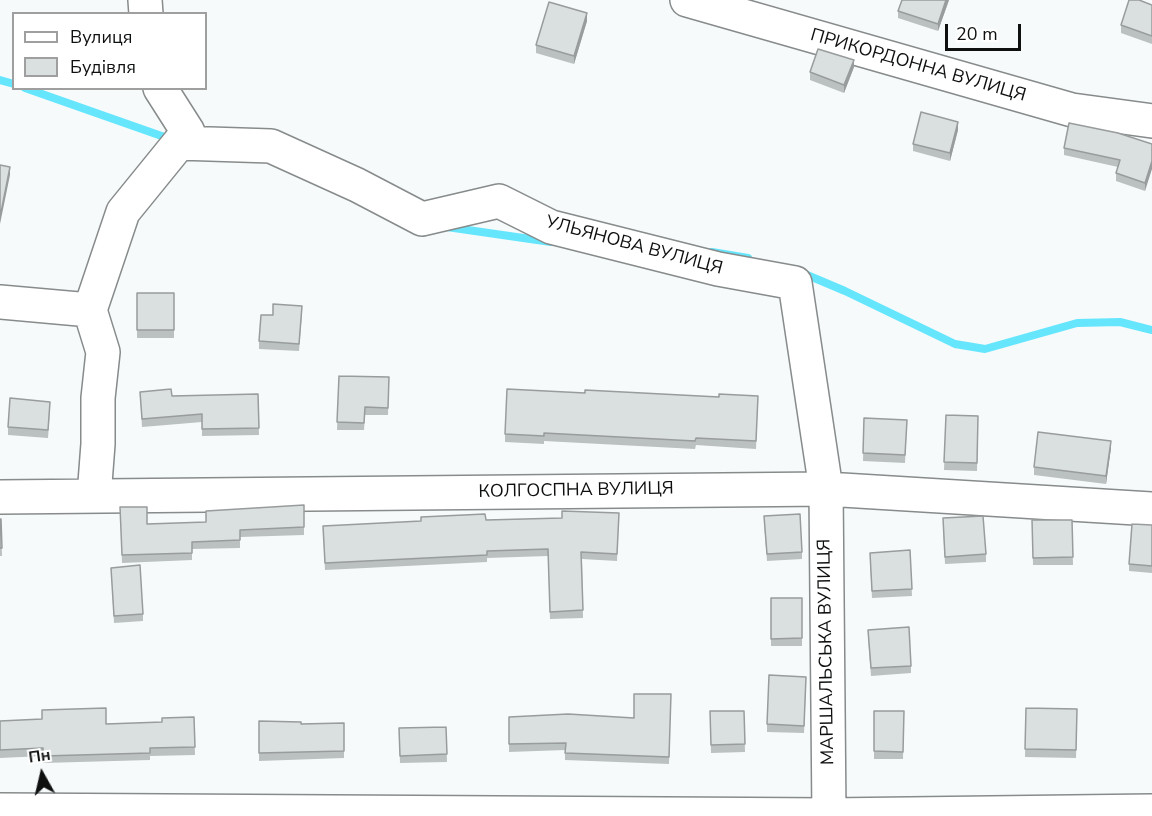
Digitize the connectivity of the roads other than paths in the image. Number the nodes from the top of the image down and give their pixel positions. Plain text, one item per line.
1 (687, 0) edge
2 (161, 90) edge
3 (1152, 121) edge
4 (179, 143) junction
5 (0, 302) edge
6 (90, 310) junction
7 (826, 489) junction
8 (94, 496) junction
9 (0, 497) edge
10 (1152, 509) edge
11 (0, 810) edge
12 (1152, 811) edge
13 (829, 816) edge

1 - 3 street, ПРИКОРДОННА ВУЛИЦЯ
2 - 4 street
4 - 6 street
4 - 7 street, УЛЬЯНОВА ВУЛИЦЯ
5 - 6 street
6 - 8 street
7 - 8 street, КОЛГОСПНА ВУЛИЦЯ
7 - 10 street, КОЛГОСПНА ВУЛИЦЯ
7 - 13 street, МАРШАЛЬСЬКА ВУЛИЦЯ
8 - 9 street, КОЛГОСПНА ВУЛИЦЯ
11 - 13 street
12 - 13 street

